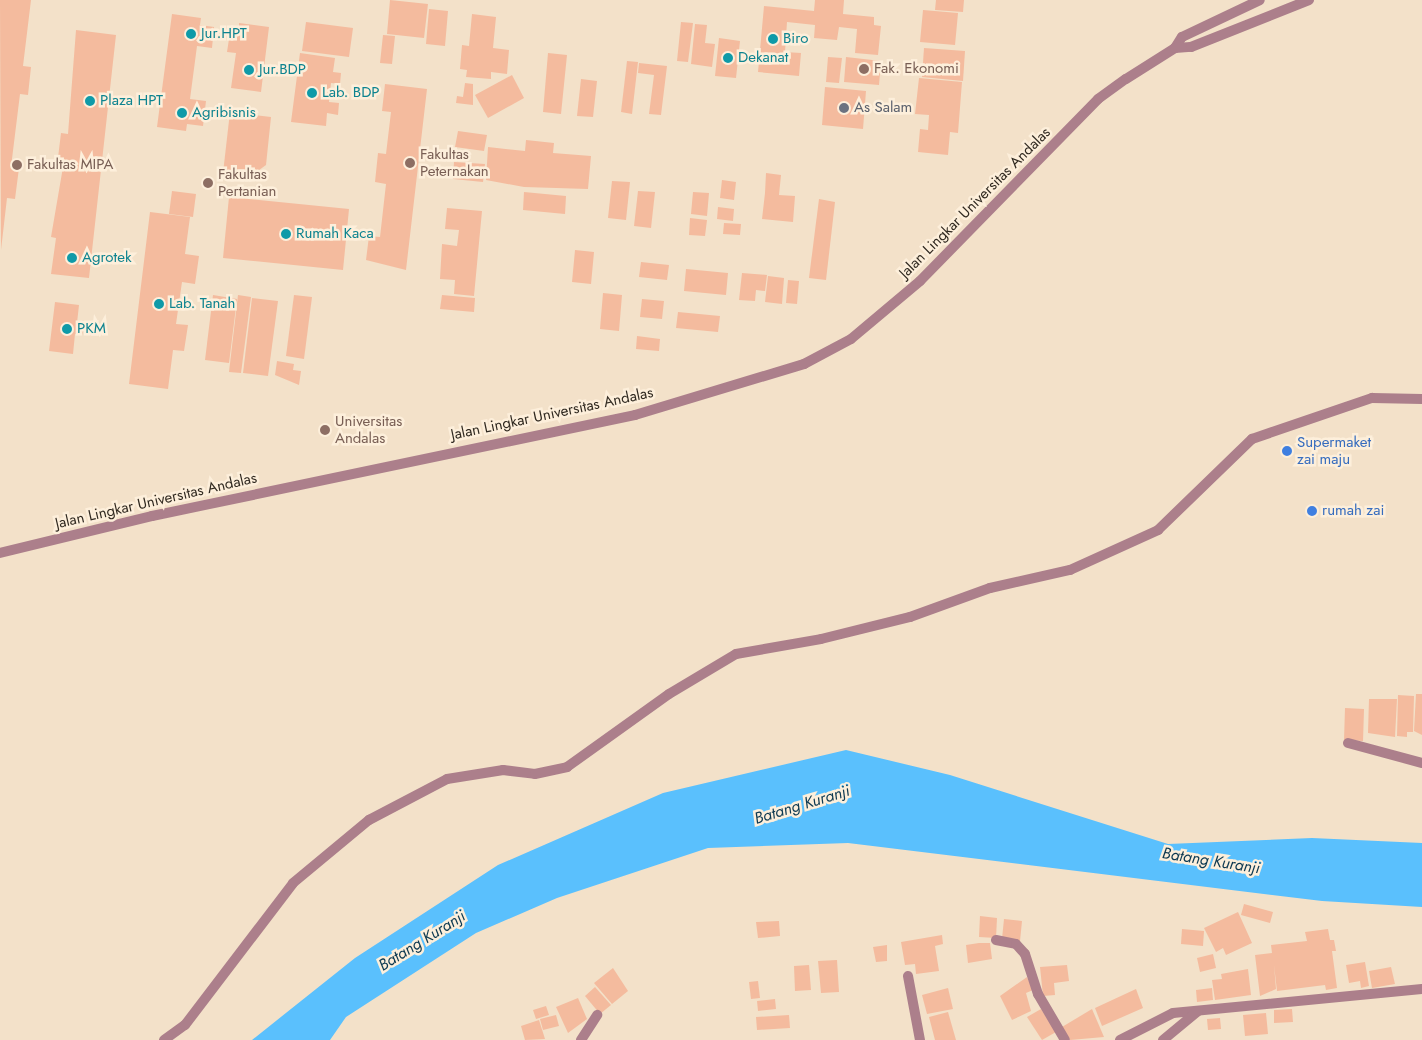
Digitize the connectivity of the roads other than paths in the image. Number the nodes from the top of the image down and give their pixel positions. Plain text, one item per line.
1 (1260, 0) edge
2 (1309, 0) edge
3 (1175, 48) junction
4 (1422, 399) edge
5 (0, 552) edge
6 (1348, 742) dead end
7 (1422, 763) edge
8 (996, 940) dead end
9 (908, 976) dead end
10 (1422, 989) edge
11 (1198, 1011) junction
12 (597, 1015) dead end
13 (164, 1040) edge
14 (581, 1040) edge
15 (920, 1040) edge
16 (1065, 1040) edge
17 (1120, 1040) edge
18 (1163, 1040) edge

1 - 3 street, Jalan Lingkar Universitas Andalas
2 - 3 street, Jalan Lingkar Universitas Andalas
3 - 5 street, Jalan Lingkar Universitas Andalas
4 - 13 street
6 - 7 street
8 - 16 street
9 - 15 street
10 - 11 street
11 - 17 street
11 - 18 street
12 - 14 street

